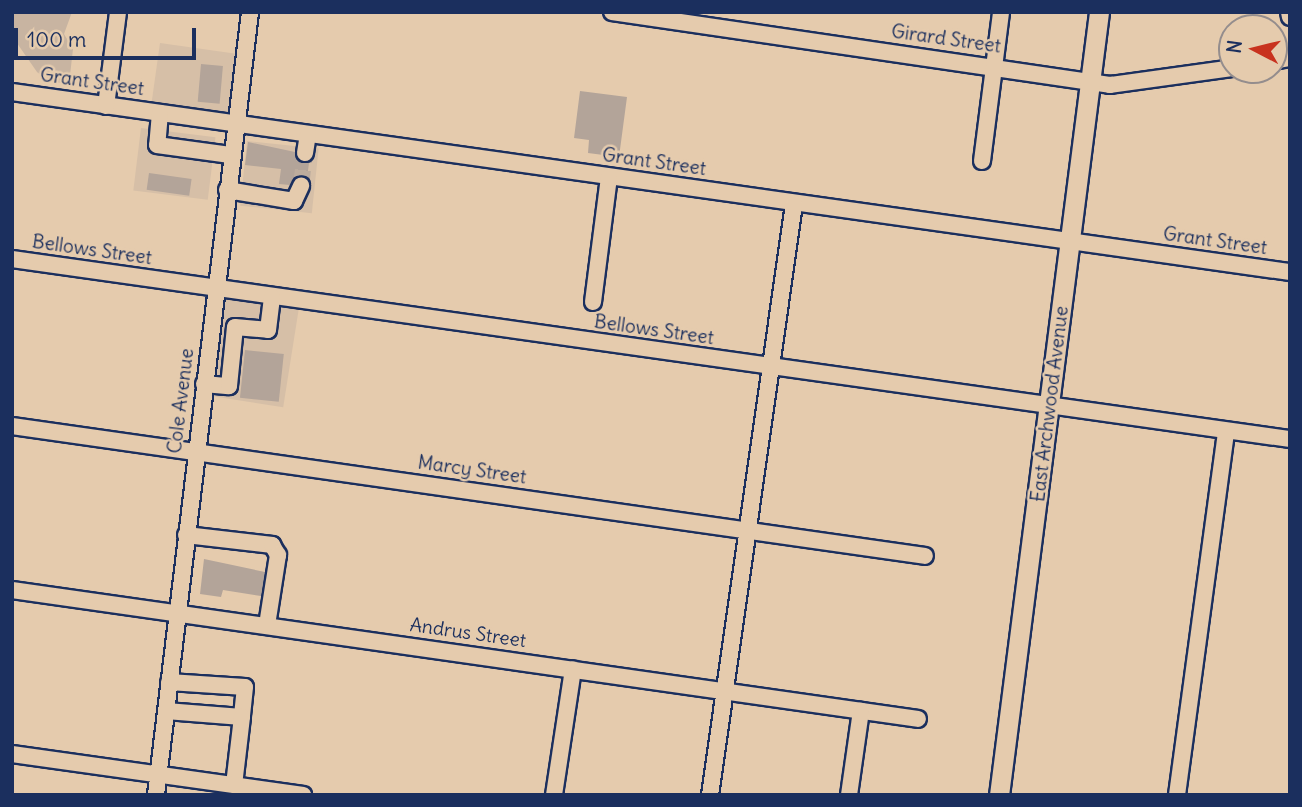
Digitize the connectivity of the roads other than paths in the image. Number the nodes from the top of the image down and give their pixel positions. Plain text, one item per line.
1 (118, 12) edge
2 (250, 12) edge
3 (612, 12) edge
4 (1001, 12) edge
5 (1099, 12) edge
6 (656, 15) edge
7 (994, 67) junction
8 (1218, 70) edge
9 (1091, 83) junction
10 (12, 92) edge
11 (106, 106) junction
12 (160, 113) junction
13 (234, 123) junction
14 (308, 134) junction
15 (305, 153) tunnel mouth
16 (230, 155) junction
17 (982, 161) dead end
18 (609, 177) junction
19 (301, 187) dead end
20 (226, 190) junction
21 (794, 204) junction
22 (1069, 242) junction
23 (12, 259) edge
24 (1290, 272) edge
25 (214, 288) junction
26 (272, 297) junction
27 (593, 302) dead end
28 (772, 368) junction
29 (204, 384) junction
30 (1050, 406) junction
31 (12, 426) edge
32 (1226, 431) junction
33 (1290, 439) edge
34 (196, 452) junction
35 (747, 531) junction
36 (186, 535) junction
37 (925, 555) dead end
38 (12, 590) edge
39 (177, 612) junction
40 (267, 625) junction
41 (573, 669) junction
42 (169, 682) junction
43 (725, 691) junction
44 (166, 711) junction
45 (861, 711) junction
46 (242, 717) junction
47 (918, 719) dead end
48 (12, 754) edge
49 (158, 773) junction
50 (234, 785) junction
51 (156, 795) edge
52 (303, 795) edge
53 (554, 795) edge
54 (710, 795) edge
55 (849, 795) edge
56 (999, 795) edge
57 (1177, 795) edge

1 - 11 street
2 - 13 street, Cole Avenue
3 - 6 street, Girard Street
4 - 7 street
5 - 9 main road, East Archwood Avenue
6 - 7 street, Girard Street
7 - 9 street, Girard Street
7 - 17 street
8 - 9 street, Girard Street
9 - 22 main road, East Archwood Avenue
10 - 11 street, Grant Street
11 - 12 street, Grant Street
12 - 13 street, Grant Street
12 - 16 street
13 - 14 street, Grant Street
13 - 16 street, Cole Avenue
14 - 15 street
14 - 18 street, Grant Street
16 - 20 street, Cole Avenue
18 - 21 street, Grant Street
18 - 27 street
19 - 20 street
20 - 25 street, Cole Avenue
21 - 22 street, Grant Street
21 - 28 street
22 - 24 street, Grant Street
22 - 30 main road, East Archwood Avenue
23 - 25 street, Bellows Street
25 - 26 street, Bellows Street
25 - 29 street, Cole Avenue
26 - 28 street, Bellows Street
26 - 29 street
28 - 30 street, Bellows Street
28 - 35 street
29 - 34 street, Cole Avenue
30 - 32 street, Bellows Street
30 - 56 main road, East Archwood Avenue
31 - 34 street, Marcy Street
32 - 33 street, Bellows Street
32 - 57 street
34 - 35 street, Marcy Street
34 - 36 street, Cole Avenue
35 - 37 street, Marcy Street
35 - 43 street
36 - 39 street, Cole Avenue
36 - 40 street
38 - 39 street, Andrus Street
39 - 40 street, Andrus Street
39 - 42 street, Cole Avenue
40 - 41 street, Andrus Street
41 - 43 street, Andrus Street
41 - 53 street
42 - 44 street, Cole Avenue
42 - 46 street
43 - 45 street, Andrus Street
43 - 54 street
44 - 46 street
44 - 49 street, Cole Avenue
45 - 47 street, Andrus Street
45 - 55 street
46 - 50 street
48 - 49 street
49 - 50 street
49 - 51 street, Cole Avenue
50 - 52 street

